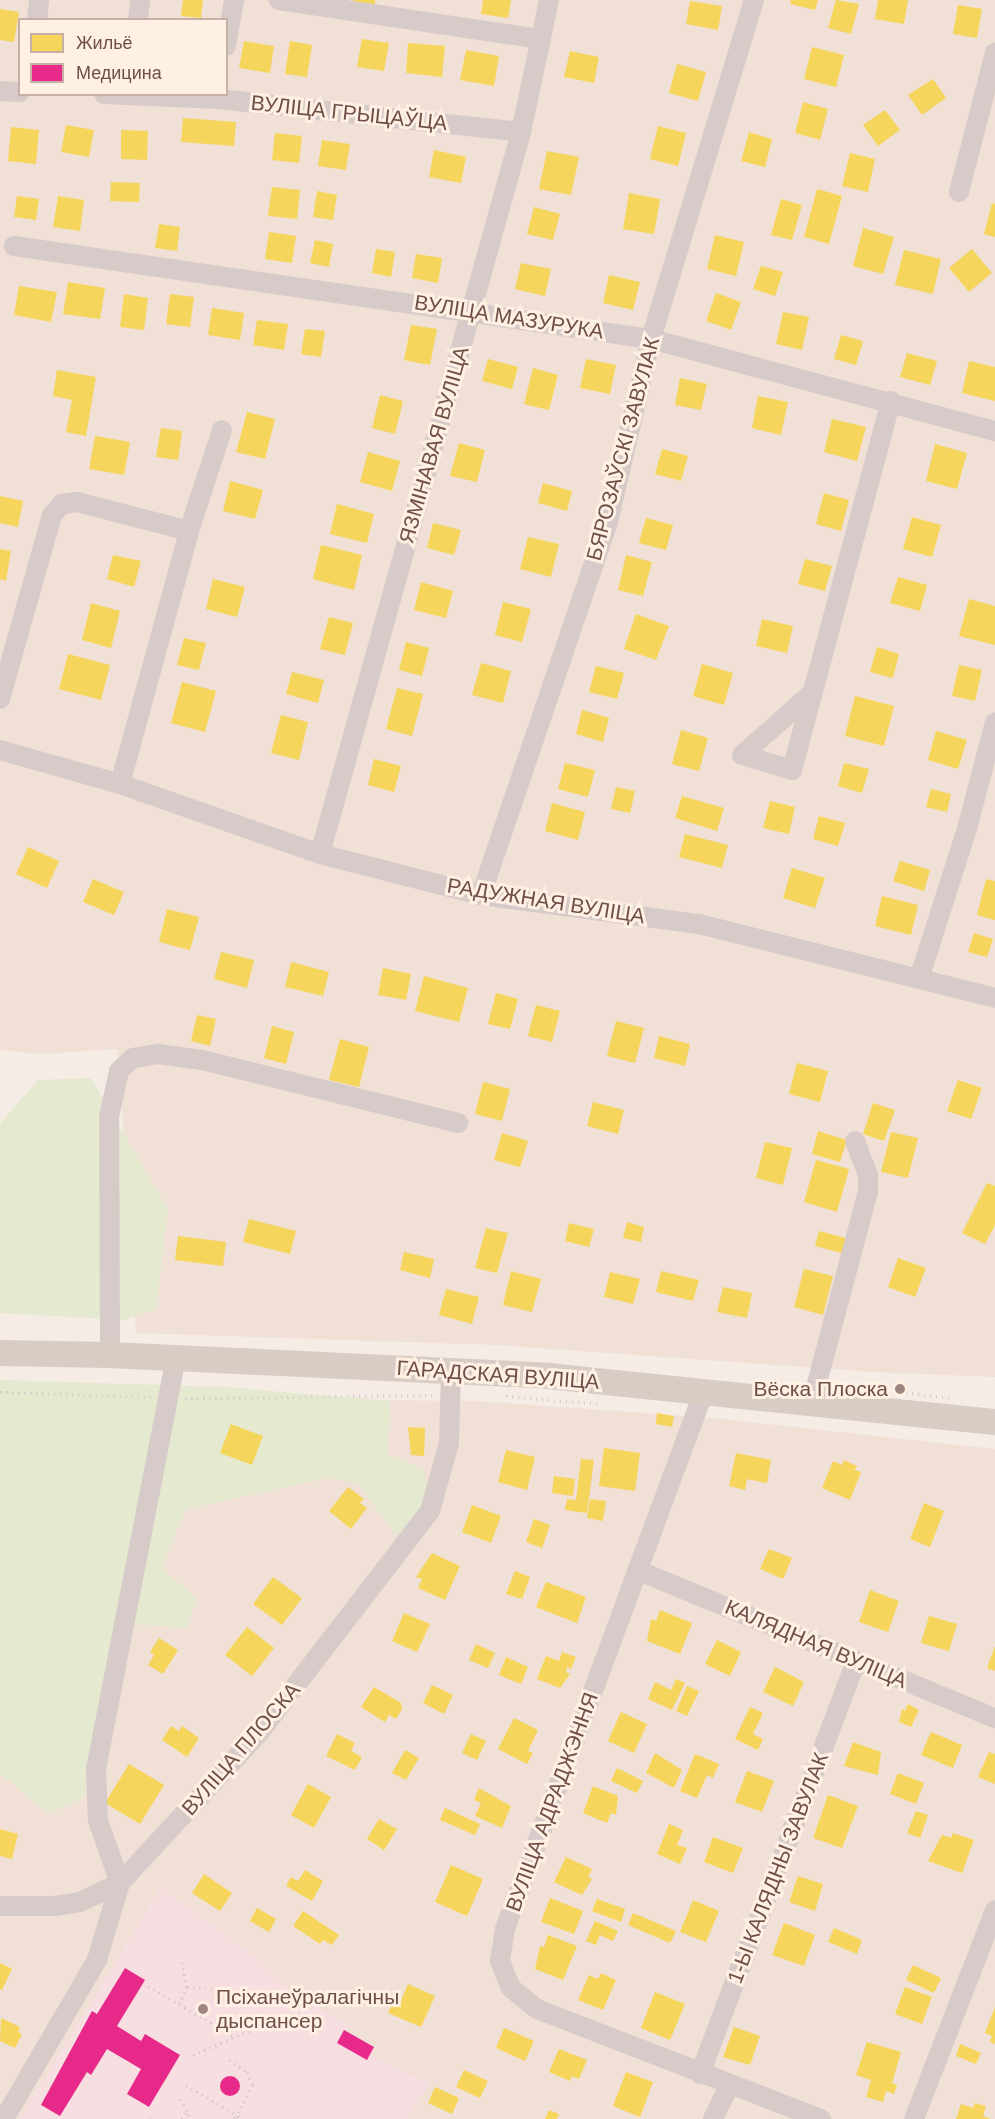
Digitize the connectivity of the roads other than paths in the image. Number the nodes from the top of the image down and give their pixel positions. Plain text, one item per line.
1 (39, 0) edge
2 (140, 0) edge
3 (234, 0) edge
4 (279, 0) edge
5 (549, 0) edge
6 (754, 0) edge
7 (37, 18) edge
8 (138, 18) edge
9 (228, 34) edge
10 (541, 39) junction
11 (995, 53) edge
12 (0, 91) edge
13 (18, 92) edge
14 (172, 96) edge
15 (218, 97) edge
16 (521, 132) junction
17 (959, 192) dead end
18 (14, 246) dead end
19 (472, 310) junction
20 (651, 339) junction
21 (891, 400) junction
22 (222, 430) dead end
23 (995, 431) edge
24 (189, 531) junction
25 (813, 692) dead end
26 (0, 699) edge
27 (995, 722) edge
28 (0, 750) edge
29 (120, 784) junction
30 (320, 854) junction
31 (481, 895) junction
32 (919, 979) junction
33 (995, 998) edge
34 (458, 1124) dead end
35 (855, 1141) dead end
36 (0, 1353) edge
37 (110, 1355) junction
38 (176, 1358) junction
39 (451, 1383) junction
40 (704, 1391) junction
41 (812, 1402) junction
42 (995, 1422) edge
43 (637, 1570) junction
44 (856, 1662) junction
45 (995, 1718) edge
46 (120, 1883) junction
47 (0, 1906) edge
48 (995, 1910) edge
49 (700, 2074) junction
50 (729, 2086) junction
51 (4, 2119) edge
52 (713, 2119) edge
53 (821, 2119) edge
54 (914, 2119) edge

1 - 7 street
2 - 8 street
3 - 9 street
4 - 10 street
5 - 10 street, ЯЗМІНАВАЯ ВУЛІЦА
6 - 20 street, БЯРОЗАЎСКІ ЗАВУЛАК
10 - 16 street, ЯЗМІНАВАЯ ВУЛІЦА
11 - 17 street
12 - 13 street
14 - 15 street, ВУЛІЦА ГРЫЦАЎЦА
15 - 16 street, ВУЛІЦА ГРЫЦАЎЦА
16 - 19 street, ЯЗМІНАВАЯ ВУЛІЦА
18 - 19 street, ВУЛІЦА МАЗУРУКА
19 - 20 street, ВУЛІЦА МАЗУРУКА
19 - 30 street, ЯЗМІНАВАЯ ВУЛІЦА
20 - 21 street, ВУЛІЦА МАЗУРУКА
20 - 31 street, БЯРОЗАЎСКІ ЗАВУЛАК
21 - 23 street, ВУЛІЦА МАЗУРУКА
21 - 25 street
22 - 24 street
24 - 26 street
24 - 29 street
27 - 32 street
28 - 29 street, РАДУЖНАЯ ВУЛІЦА
29 - 30 street, РАДУЖНАЯ ВУЛІЦА
30 - 31 street, РАДУЖНАЯ ВУЛІЦА
31 - 32 street, РАДУЖНАЯ ВУЛІЦА
32 - 33 street, РАДУЖНАЯ ВУЛІЦА
34 - 37 street
35 - 41 street
36 - 37 main road, ГАРАДСКАЯ ВУЛІЦА
37 - 38 main road, ГАРАДСКАЯ ВУЛІЦА
38 - 39 main road, ГАРАДСКАЯ ВУЛІЦА
38 - 46 street
39 - 40 main road, ГАРАДСКАЯ ВУЛІЦА
39 - 46 street, ВУЛІЦА ПЛОСКА
40 - 41 main road, ГАРАДСКАЯ ВУЛІЦА
40 - 43 street, ВУЛІЦА АДРАДЖЭННЯ
41 - 42 main road, ГАРАДСКАЯ ВУЛІЦА
43 - 44 street, КАЛЯДНАЯ ВУЛІЦА
43 - 49 street, ВУЛІЦА АДРАДЖЭННЯ
44 - 45 street, КАЛЯДНАЯ ВУЛІЦА
44 - 49 street, 1-Ы КАЛЯДНЫ ЗАВУЛАК
46 - 47 street
46 - 51 street, ВУЛІЦА ПЛОСКА
48 - 54 street
49 - 50 street, ВУЛІЦА АДРАДЖЭННЯ
50 - 52 street
50 - 53 street, ВУЛІЦА АДРАДЖЭННЯ

